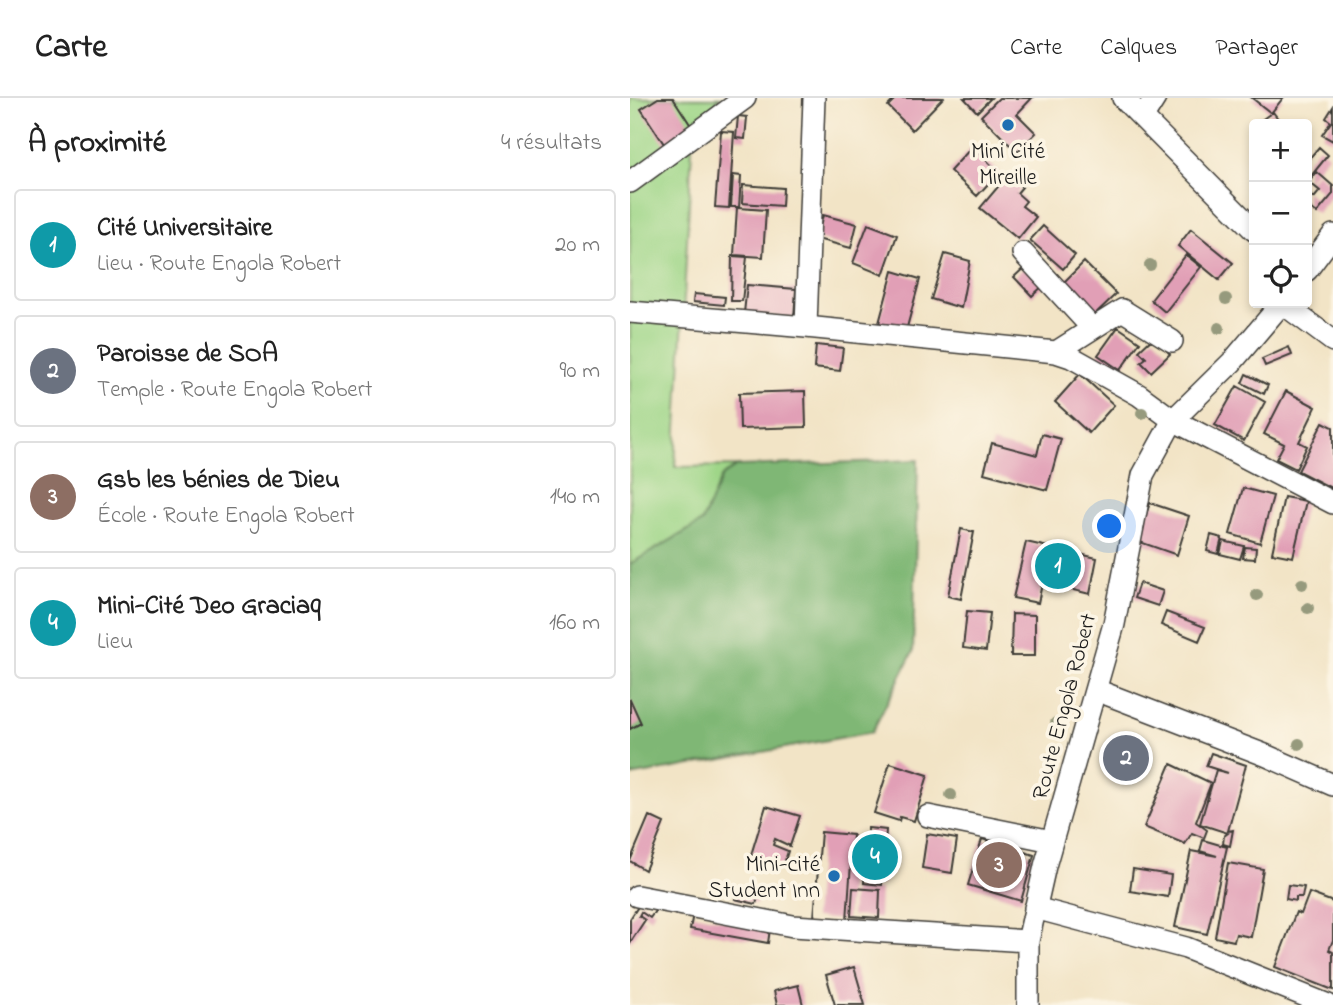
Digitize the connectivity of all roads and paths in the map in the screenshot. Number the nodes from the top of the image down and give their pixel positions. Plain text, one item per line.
1 (745, 98) edge
2 (814, 98) edge
3 (1123, 98) edge
4 (1155, 98) edge
5 (1143, 117) junction
6 (630, 182) edge
7 (1249, 225) edge
8 (1333, 235) edge
9 (1023, 253) dead end
10 (1312, 263) edge
11 (1278, 308) edge
12 (1289, 308) edge
13 (630, 312) edge
14 (806, 327) junction
15 (1092, 328) junction
16 (1172, 341) dead end
17 (1333, 341) edge
18 (1056, 352) junction
19 (1173, 420) junction
20 (1333, 503) edge
21 (1096, 690) junction
22 (1333, 785) edge
23 (928, 816) dead end
24 (1052, 841) junction
25 (637, 896) dead end
26 (1035, 908) junction
27 (1028, 942) junction
28 (1028, 1005) edge
29 (1328, 1005) edge

1 - 6 street
2 - 14 street
3 - 5 street
4 - 5 street
5 - 7 street
8 - 10 street
9 - 15 street
11 - 19 street, Route Engola Robert
12 - 17 street
13 - 14 street
14 - 18 street
15 - 16 street
15 - 18 street
18 - 19 street
19 - 20 street
19 - 21 street, Route Engola Robert
21 - 22 street
21 - 24 street, Route Engola Robert
23 - 24 street
24 - 26 street, Route Engola Robert
25 - 27 street
26 - 27 street, Route Engola Robert
26 - 29 street
27 - 28 street, Route Engola Robert

